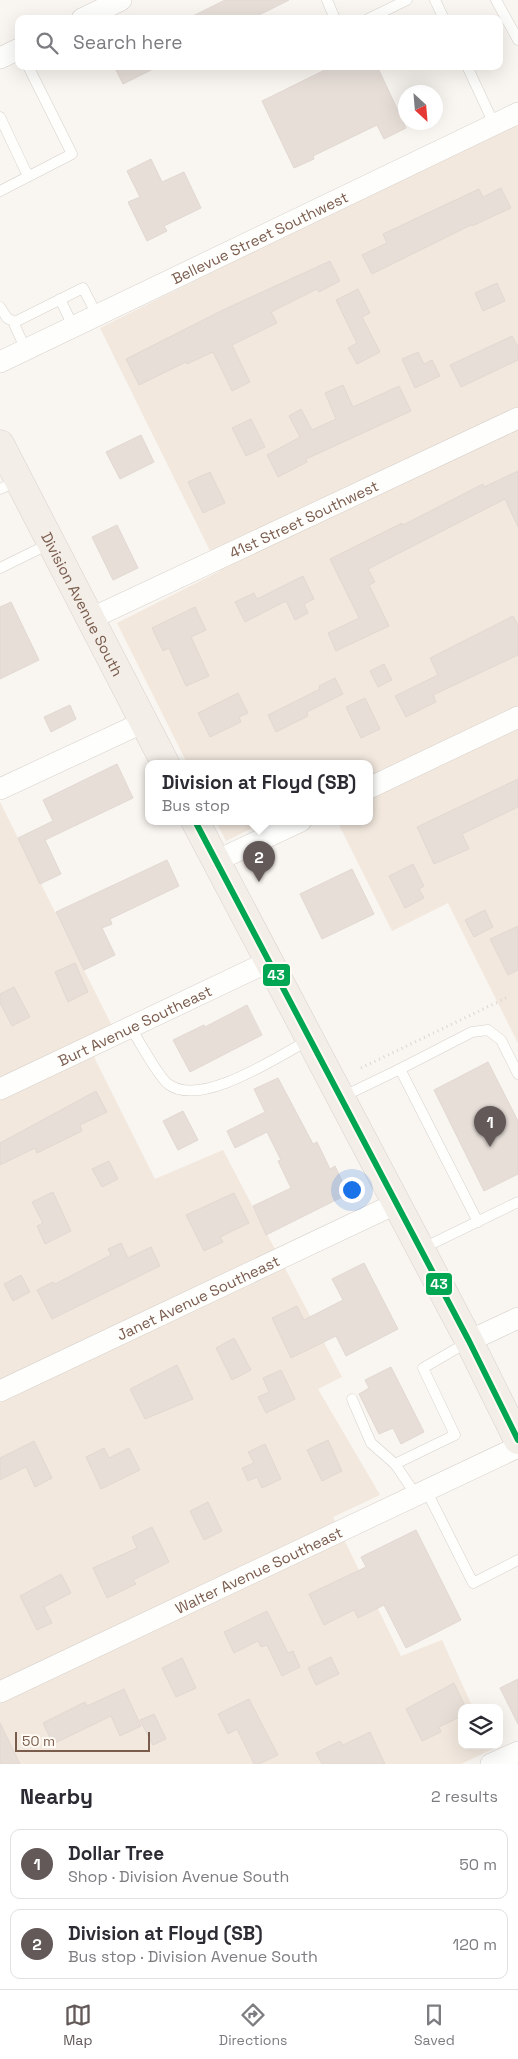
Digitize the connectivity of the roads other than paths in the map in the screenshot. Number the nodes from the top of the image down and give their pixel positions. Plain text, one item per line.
1 (121, 0) edge
2 (326, 0) edge
3 (407, 0) edge
4 (435, 0) edge
5 (496, 0) edge
6 (90, 15) edge
7 (333, 15) edge
8 (376, 15) edge
9 (442, 15) edge
10 (518, 40) edge
11 (15, 52) edge
12 (0, 58) edge
13 (30, 70) edge
14 (468, 70) edge
15 (518, 113) edge
16 (0, 117) edge
17 (494, 124) junction
18 (28, 176) junction
19 (0, 191) edge
20 (60, 299) junction
21 (0, 307) edge
22 (97, 315) junction
23 (16, 322) junction
24 (73, 326) junction
25 (26, 350) junction
26 (0, 362) edge
27 (518, 418) edge
28 (0, 444) edge
29 (9, 485) edge
30 (51, 543) junction
31 (0, 568) edge
32 (90, 619) junction
33 (518, 717) edge
34 (144, 722) junction
35 (163, 760) edge
36 (373, 786) edge
37 (0, 789) edge
38 (197, 825) edge
39 (292, 825) edge
40 (216, 861) junction
41 (268, 962) junction
42 (130, 1027) junction
43 (309, 1040) junction
44 (400, 1069) junction
45 (518, 1074) edge
46 (0, 1089) edge
47 (340, 1098) junction
48 (518, 1202) edge
49 (395, 1204) junction
50 (478, 1222) junction
51 (420, 1250) junction
52 (518, 1318) edge
53 (469, 1341) junction
54 (0, 1391) edge
55 (352, 1399) dead end
56 (518, 1440) edge
57 (518, 1447) edge
58 (395, 1464) junction
59 (421, 1493) junction
60 (518, 1560) edge
61 (0, 1692) edge
62 (518, 1752) edge
63 (491, 1764) edge

1 - 6 street
2 - 7 lane
3 - 8 lane
4 - 9 lane
5 - 10 lane
11 - 12 street
13 - 18 lane
14 - 17 lane
15 - 17 street, Bellevue Street Southwest
16 - 18 lane
17 - 22 street, Bellevue Street Southwest
18 - 19 lane
20 - 22 lane
20 - 23 lane
20 - 24 lane
21 - 23 lane
22 - 24 street, Bellevue Street Southwest
23 - 25 lane
24 - 25 street, Bellevue Street Southwest
25 - 26 street, Bellevue Street Southwest
27 - 32 street, 41st Street Southwest
28 - 29 main road, Division Avenue South
29 - 30 main road, Division Avenue South
30 - 31 lane
30 - 32 main road, Division Avenue South
32 - 34 main road, Division Avenue South
33 - 36 street
34 - 35 main road, Division Avenue South
34 - 37 street
38 - 40 main road
39 - 40 street
40 - 41 main road
41 - 42 street, Burt Avenue Southeast
41 - 43 main road
42 - 43 lane
42 - 46 street, Burt Avenue Southeast
43 - 47 main road
44 - 45 lane
44 - 47 lane
44 - 50 lane
47 - 49 main road
48 - 50 lane
49 - 51 main road
49 - 54 street, Janet Avenue Southeast
50 - 51 lane
51 - 53 main road
52 - 53 street
53 - 56 main road
53 - 58 lane
55 - 58 lane
57 - 59 street, Walter Avenue Southeast
58 - 59 lane
59 - 60 lane
59 - 61 street, Walter Avenue Southeast
62 - 63 street

